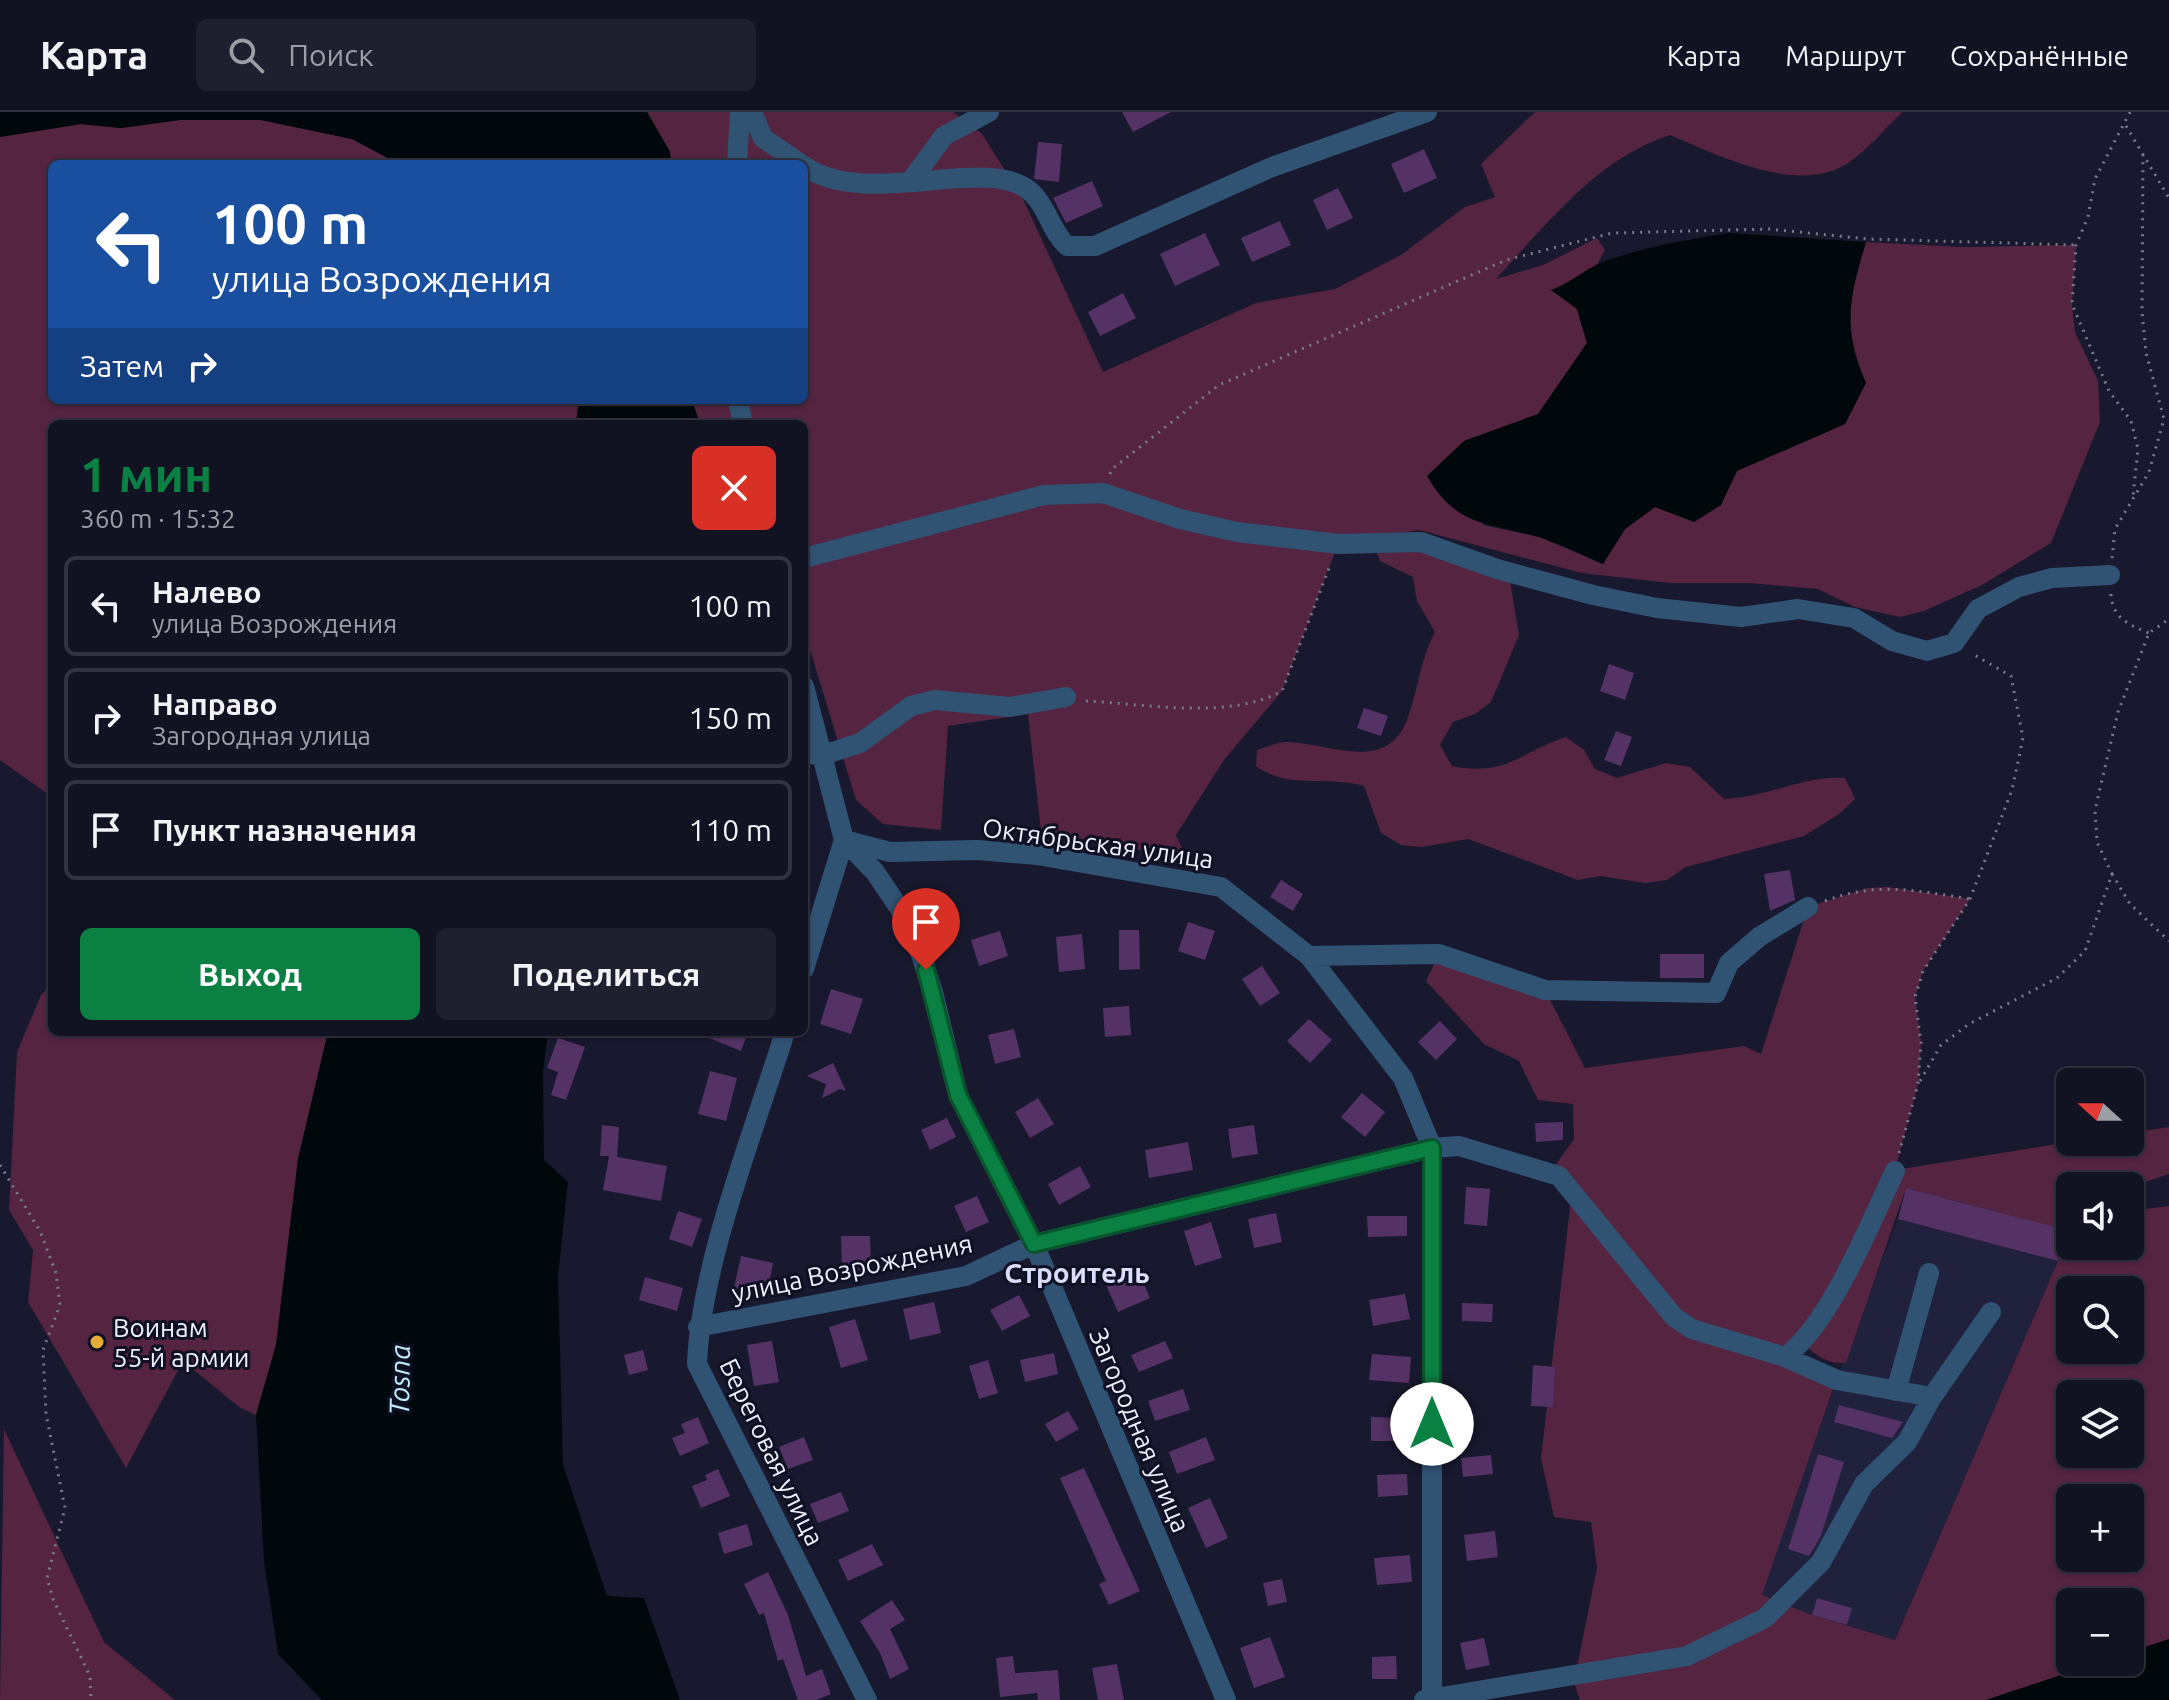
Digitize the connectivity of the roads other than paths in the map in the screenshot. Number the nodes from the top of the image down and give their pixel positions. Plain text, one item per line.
1 (740, 112) edge
2 (752, 112) edge
3 (989, 112) edge
4 (1427, 112) edge
5 (737, 160) edge
6 (796, 160) edge
7 (808, 167) edge
8 (910, 182) junction
9 (808, 557) edge
10 (2110, 575) road end
11 (1066, 697) road end
12 (808, 716) edge
13 (813, 754) edge
14 (844, 840) junction
15 (1808, 907) road end
16 (808, 956) edge
17 (1309, 956) junction
18 (784, 1036) edge
19 (1432, 1148) junction
20 (1895, 1171) road end
21 (1034, 1244) junction
22 (1929, 1273) dead end
23 (1991, 1312) dead end
24 (698, 1327) junction
25 (1785, 1357) junction
26 (1896, 1391) junction
27 (1932, 1397) junction
28 (1432, 1699) edge
29 (867, 1700) edge
30 (1226, 1700) edge
31 (1424, 1700) edge

1 - 5 street
2 - 6 street
3 - 8 street
4 - 8 street
7 - 8 street
9 - 10 street
11 - 13 street
12 - 13 street
13 - 14 street
14 - 16 street
14 - 17 street, Октябрьская улица
14 - 21 street, Загородная улица
15 - 17 street
17 - 19 street, Октябрьская улица
18 - 24 street, Береговая улица
19 - 21 street, улица Возрождения
19 - 25 street, улица Возрождения
19 - 28 street, Октябрьская улица
20 - 25 street
21 - 24 street, улица Возрождения
21 - 30 street, Загородная улица
22 - 26 street
23 - 27 street
24 - 29 street, Береговая улица
25 - 26 street, улица Возрождения
26 - 27 street, улица Возрождения
27 - 28 street
28 - 31 street

